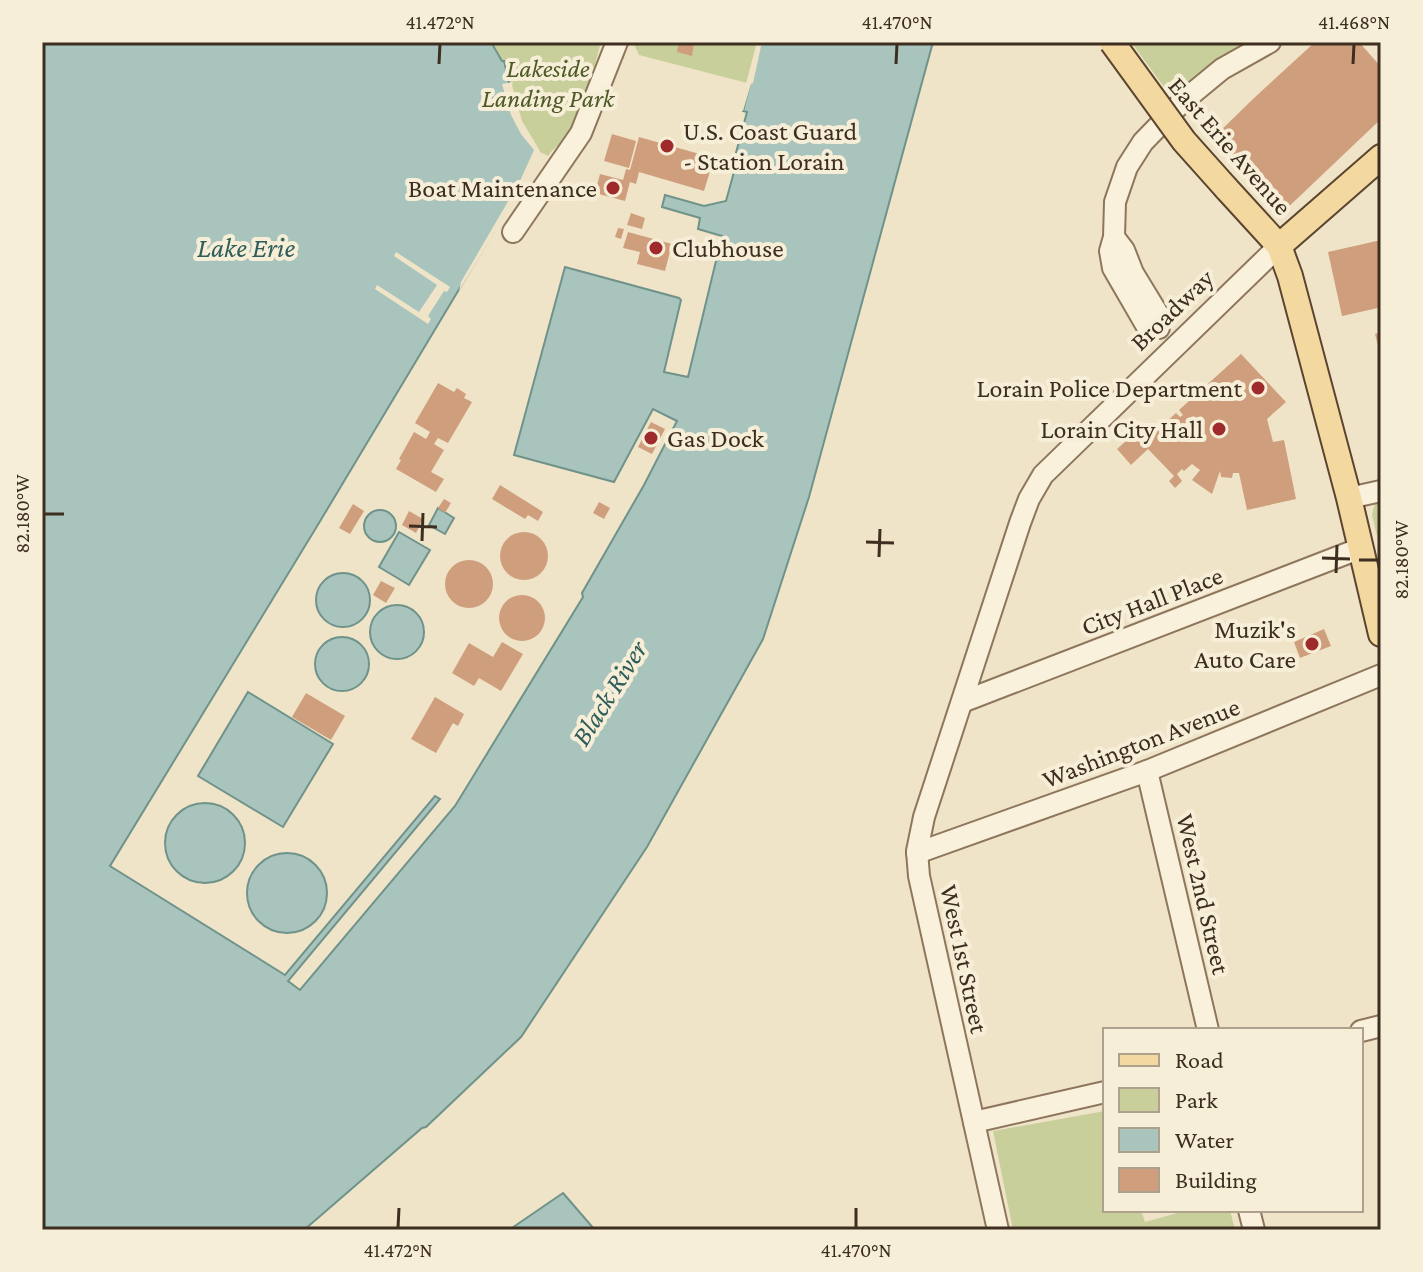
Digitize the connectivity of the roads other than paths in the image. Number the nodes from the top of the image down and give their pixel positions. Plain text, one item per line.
1 (617, 42) edge
2 (1112, 42) edge
3 (1270, 42) edge
4 (1381, 157) edge
5 (513, 232) dead end
6 (1279, 246) junction
7 (1176, 346) junction
8 (1381, 491) edge
9 (1349, 498) junction
10 (1361, 548) junction
11 (1381, 634) edge
12 (1381, 675) edge
13 (962, 702) junction
14 (1147, 771) junction
15 (917, 853) junction
16 (1208, 1028) edge
17 (1103, 1092) edge
18 (974, 1122) junction
19 (998, 1230) edge

1 - 5 street
2 - 6 main road, East Erie Avenue, bridge
3 - 7 street
4 - 6 main road, Broadway
6 - 7 street, Broadway
6 - 9 main road
7 - 13 street, Broadway
8 - 9 street
9 - 10 main road
10 - 11 main road
10 - 13 street, City Hall Place
12 - 14 street, Washington Avenue
13 - 15 street, West 1st Street
14 - 15 street, Washington Avenue
14 - 16 street, West 2nd Street
15 - 18 street, West 1st Street
17 - 18 street
18 - 19 street, West 1st Street

